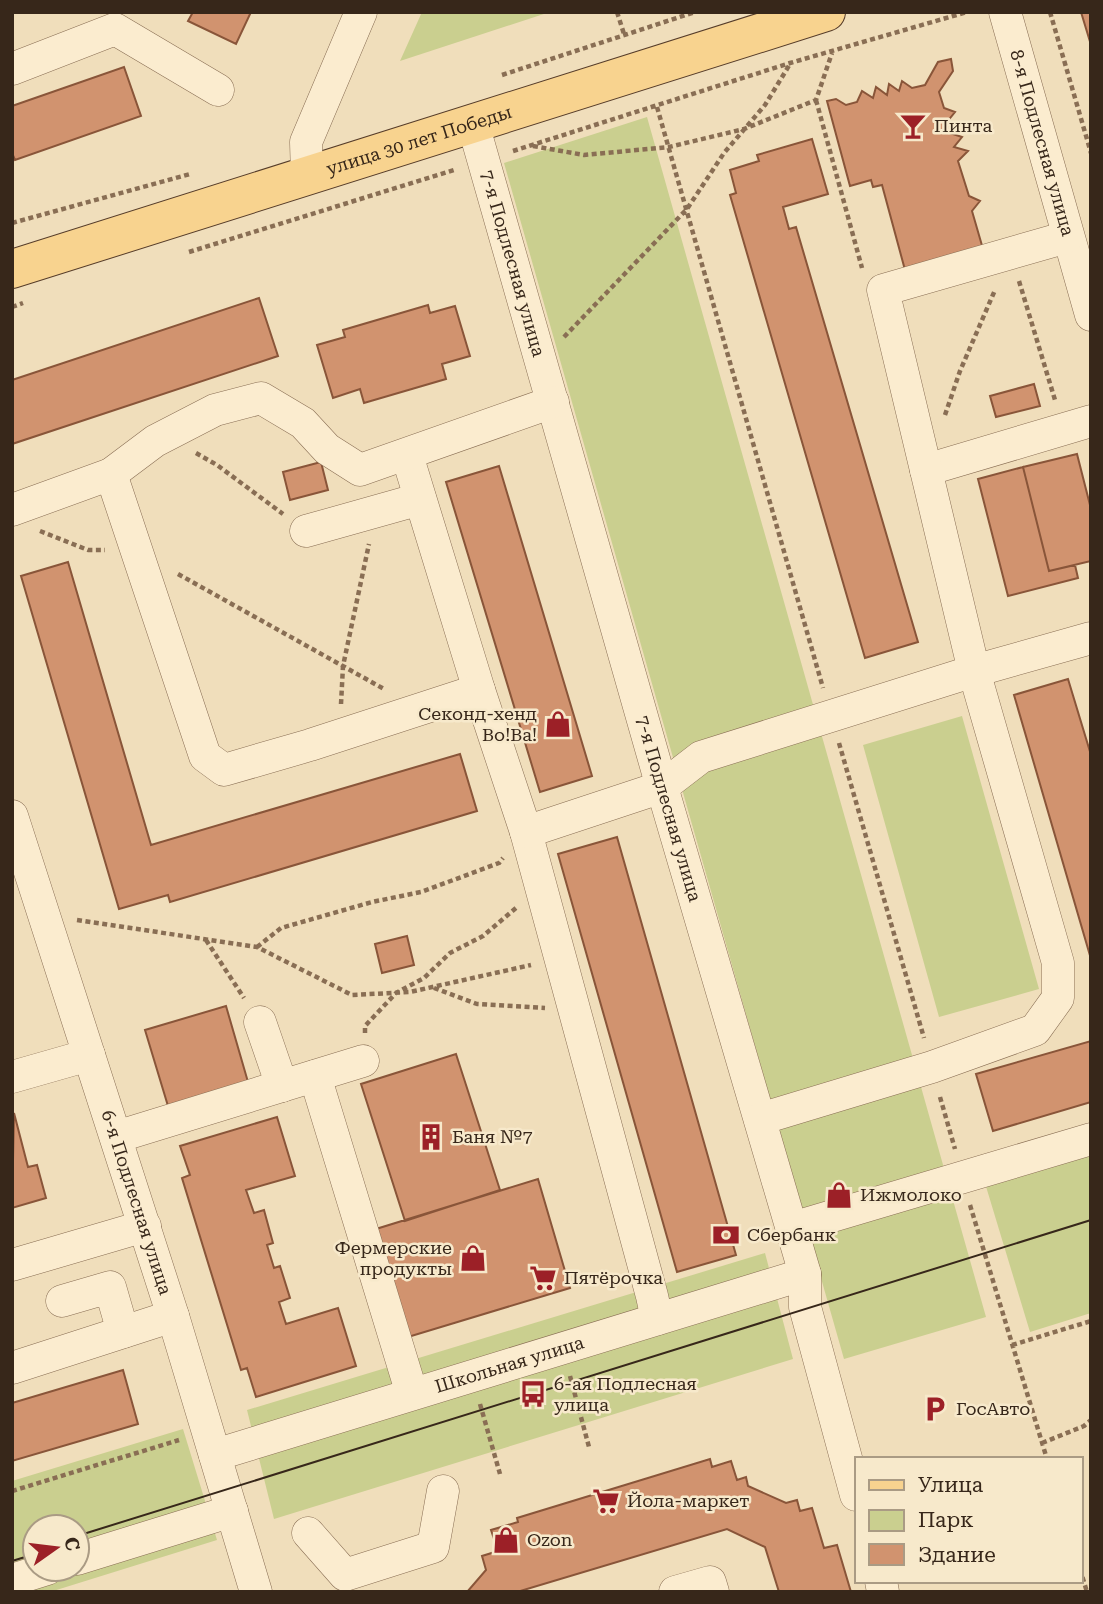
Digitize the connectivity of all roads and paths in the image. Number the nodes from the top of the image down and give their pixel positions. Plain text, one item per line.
1 (361, 12) edge
2 (617, 12) edge
3 (695, 12) edge
4 (826, 12) edge
5 (1005, 12) edge
6 (1050, 12) edge
7 (119, 21) edge
8 (624, 34) junction
9 (832, 52) dead end
10 (790, 63) dead end
11 (12, 68) edge
12 (491, 79) dead end
13 (218, 90) dead end
14 (816, 100) junction
15 (657, 107) dead end
16 (473, 124) junction
17 (744, 129) junction
18 (1088, 131) edge
19 (532, 145) dead end
20 (669, 147) junction
21 (1091, 153) edge
22 (199, 172) dead end
23 (307, 177) junction
24 (687, 209) junction
25 (12, 223) edge
26 (1068, 237) junction
27 (1011, 254) junction
28 (13, 267) edge
29 (883, 290) junction
30 (1091, 315) edge
31 (540, 361) junction
32 (553, 402) junction
33 (943, 420) dead end
34 (1077, 425) edge
35 (166, 435) junction
36 (407, 455) junction
37 (926, 470) junction
38 (111, 474) junction
39 (420, 499) junction
40 (12, 510) edge
41 (378, 511) junction
42 (37, 530) dead end
43 (306, 531) joint
44 (137, 551) junction
45 (1091, 638) edge
46 (343, 666) junction
47 (974, 671) junction
48 (479, 690) junction
49 (421, 710) junction
50 (831, 716) junction
51 (339, 736) junction
52 (662, 787) junction
53 (12, 816) edge
54 (526, 832) junction
55 (537, 874) junction
56 (35, 886) junction
57 (205, 940) junction
58 (257, 947) junction
59 (560, 958) junction
60 (433, 988) junction
61 (396, 993) junction
62 (574, 1012) junction
63 (260, 1022) joint
64 (89, 1055) junction
65 (363, 1061) joint
66 (932, 1067) junction
67 (315, 1076) junction
68 (12, 1077) edge
69 (282, 1086) junction
70 (760, 1119) junction
71 (116, 1137) junction
72 (1091, 1139) edge
73 (962, 1177) junction
74 (145, 1226) junction
75 (792, 1228) junction
76 (12, 1265) edge
77 (805, 1275) junction
78 (62, 1301) dead end
79 (173, 1316) junction
80 (657, 1320) junction
81 (1091, 1321) edge
82 (123, 1332) junction
83 (1012, 1345) junction
84 (563, 1348) junction
85 (12, 1368) edge
86 (472, 1376) junction
87 (412, 1394) junction
88 (1091, 1420) edge
89 (1042, 1443) junction
90 (589, 1447) dead end
91 (215, 1455) junction
92 (1046, 1457) edge
93 (500, 1474) dead end
94 (443, 1491) dead end
95 (855, 1491) edge
96 (232, 1511) junction
97 (308, 1533) dead end
98 (91, 1555) edge
99 (256, 1592) edge
100 (675, 1592) edge
101 (713, 1592) edge

1 - 23 street
2 - 8 path
3 - 8 path
4 - 16 main road, улица 30 лет Победы
5 - 26 street, 8-я Подлесная улица
6 - 18 path
7 - 11 street
7 - 13 street
8 - 12 path
9 - 14 path
10 - 17 path
14 - 17 path
14 - 29 path
15 - 20 path
16 - 23 main road, улица 30 лет Победы
16 - 31 street, 7-я Подлесная улица
17 - 20 path
17 - 24 path
18 - 21 path
19 - 20 path
20 - 24 path
22 - 25 path
23 - 28 main road, улица 30 лет Победы
24 - 31 path
24 - 50 path
26 - 27 street
26 - 30 street, 8-я Подлесная улица
27 - 29 street
27 - 33 path
27 - 34 path
29 - 37 street
31 - 32 street, 7-я Подлесная улица
32 - 36 street
32 - 52 street, 7-я Подлесная улица
34 - 37 street
35 - 36 street
35 - 38 street
35 - 43 path
36 - 39 street
37 - 47 street
38 - 40 street
38 - 44 street
39 - 41 street
39 - 48 street
41 - 43 street
41 - 46 path
42 - 44 path
44 - 46 path
44 - 51 street
45 - 47 street
46 - 49 path
46 - 51 path
47 - 50 street
47 - 66 street
48 - 49 street
48 - 54 street
49 - 51 street
50 - 52 street
50 - 66 path
52 - 54 street
52 - 70 street, 7-я Подлесная улица
53 - 56 street, 6-я Подлесная улица
54 - 55 street
54 - 58 path
55 - 59 street
55 - 61 path
56 - 57 path
56 - 64 street, 6-я Подлесная улица
57 - 58 path
57 - 63 path
58 - 61 path
59 - 60 path
59 - 62 street
60 - 61 path
60 - 62 path
61 - 65 path
62 - 80 street
63 - 69 street
64 - 68 street
64 - 71 street, 6-я Подлесная улица
65 - 67 street
66 - 70 street
66 - 73 path
67 - 69 street
67 - 87 street
69 - 71 street
70 - 75 street, 7-я Подлесная улица
71 - 74 street, 6-я Подлесная улица
72 - 73 street
73 - 75 street
73 - 83 path
74 - 76 street
74 - 79 street, 6-я Подлесная улица
75 - 77 street, 7-я Подлесная улица
77 - 80 street, Школьная улица
77 - 95 street, 7-я Подлесная улица
78 - 82 street
79 - 82 street
79 - 91 street, 6-я Подлесная улица
80 - 84 street, Школьная улица
81 - 83 path
82 - 85 street
83 - 89 path
84 - 86 street, Школьная улица
84 - 90 path
86 - 87 street, Школьная улица
86 - 93 path
87 - 91 street, Школьная улица
88 - 89 path
89 - 92 path
91 - 96 street, 6-я Подлесная улица
94 - 97 street
96 - 98 street
96 - 99 street, 6-я Подлесная улица
100 - 101 street

